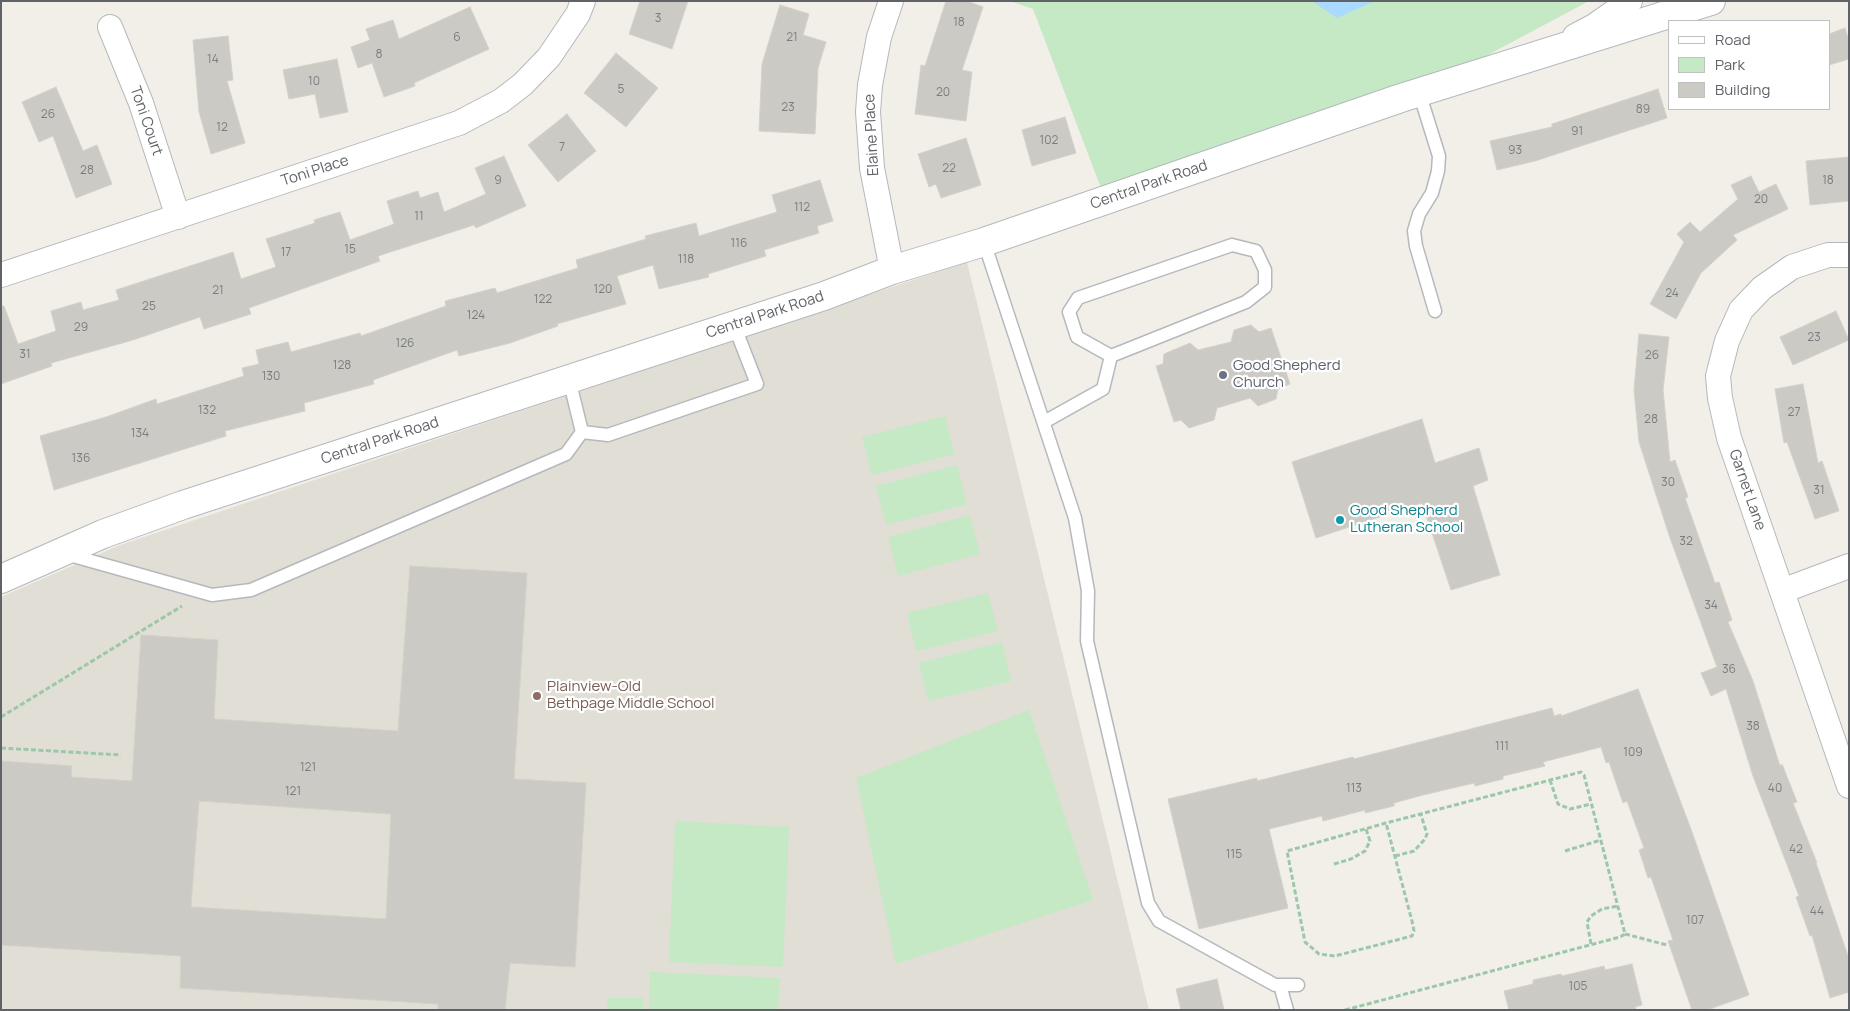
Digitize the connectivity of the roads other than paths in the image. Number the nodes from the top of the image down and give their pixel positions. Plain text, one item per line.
1 (583, 1) edge
2 (891, 1) edge
3 (1630, 1) edge
4 (1712, 1) edge
5 (110, 26) dead end
6 (1532, 59) junction
7 (1419, 92) junction
8 (178, 217) junction
9 (984, 242) junction
10 (1849, 255) edge
11 (892, 270) junction
12 (1, 275) edge
13 (1435, 311) dead end
14 (734, 325) junction
15 (1111, 356) junction
16 (569, 379) junction
17 (1044, 422) junction
18 (582, 432) junction
19 (61, 552) junction
20 (1849, 566) edge
21 (1, 579) edge
22 (1782, 591) junction
23 (1849, 786) edge
24 (1280, 985) junction
25 (1298, 985) dead end
26 (1287, 1010) edge

1 - 8 street, Toni Place
2 - 11 street, Elaine Place
3 - 6 street, Central Park Road
4 - 6 street, Central Park Road
5 - 8 street, Toni Court
6 - 7 street, Central Park Road
7 - 9 street, Central Park Road
7 - 13 lane
8 - 12 street, Toni Place
9 - 11 street, Central Park Road
9 - 17 lane
10 - 22 street, Garnet Lane
11 - 14 street, Central Park Road
14 - 16 street, Central Park Road
14 - 18 lane
15 - 15 lane
15 - 17 lane
16 - 18 lane
16 - 19 street, Central Park Road
17 - 24 lane
18 - 19 lane
19 - 21 street, Central Park Road
20 - 22 street
22 - 23 street, Garnet Lane
24 - 25 lane
24 - 26 lane

